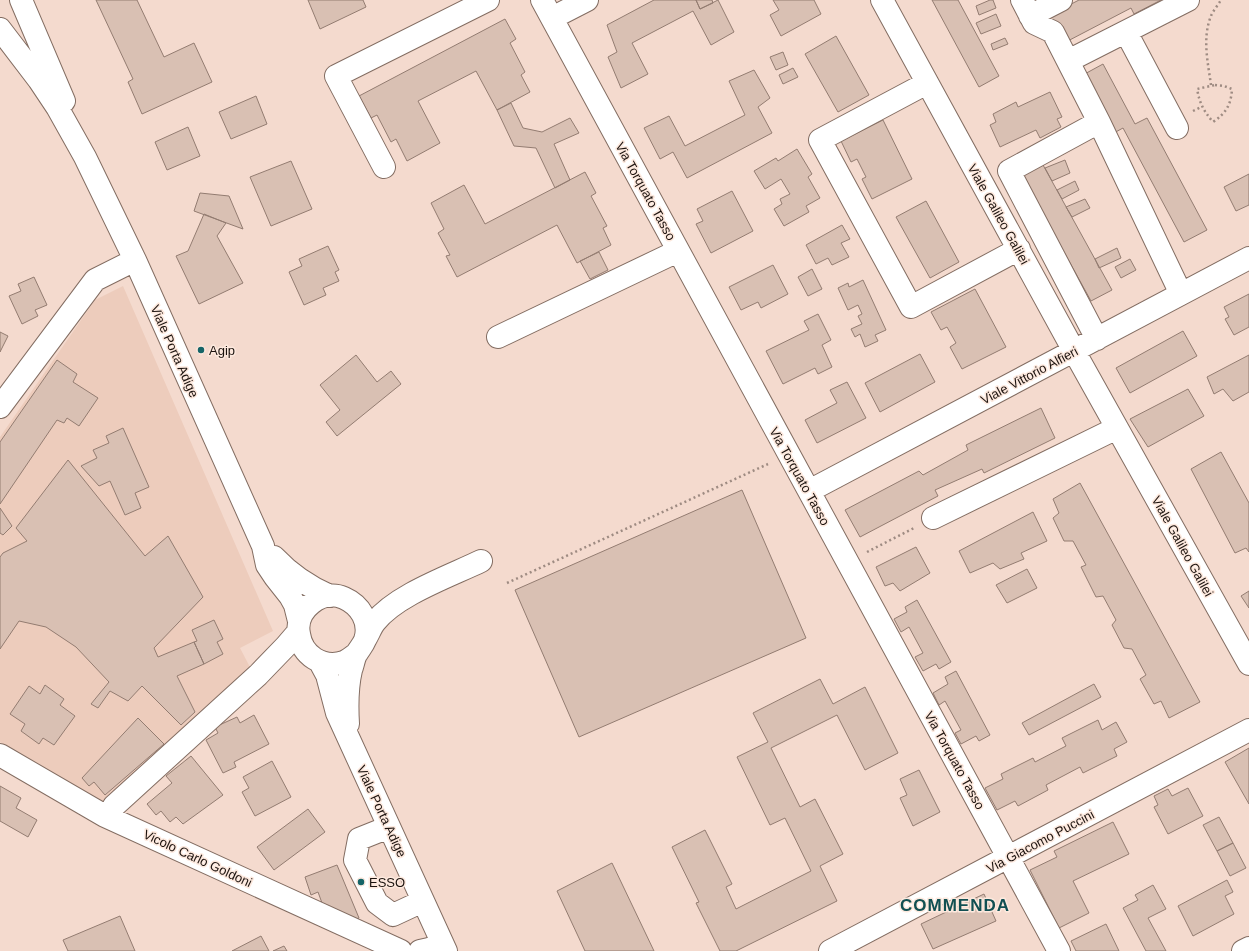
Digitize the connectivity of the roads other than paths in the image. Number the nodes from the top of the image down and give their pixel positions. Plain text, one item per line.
1 (21, 0) edge
2 (488, 0) edge
3 (587, 0) edge
4 (882, 0) edge
5 (1061, 0) edge
6 (1188, 0) edge
7 (1026, 8) edge
8 (547, 9) edge
9 (0, 29) edge
10 (1126, 32) junction
11 (1068, 61) junction
12 (927, 83) junction
13 (1099, 122) junction
14 (1177, 128) dead end
15 (85, 157) junction
16 (384, 167) dead end
17 (1019, 249) junction
18 (678, 251) junction
19 (1249, 258) edge
20 (135, 260) junction
21 (1181, 294) junction
22 (498, 337) dead end
23 (1097, 339) junction
24 (1074, 351) junction
25 (0, 407) edge
26 (1117, 428) junction
27 (809, 492) junction
28 (933, 518) road end
29 (263, 546) junction
30 (482, 561) dead end
31 (404, 597) junction
32 (341, 598) junction
33 (299, 626) junction
34 (361, 646) junction
35 (317, 660) junction
36 (271, 662) junction
37 (1249, 664) edge
38 (1249, 730) edge
39 (348, 736) junction
40 (0, 755) edge
41 (114, 806) dead end
42 (389, 827) junction
43 (1008, 858) junction
44 (423, 901) junction
45 (444, 947) edge
46 (1249, 948) edge
47 (402, 951) edge
48 (420, 951) edge
49 (830, 951) edge
50 (1059, 951) edge
51 (1243, 951) edge

1 - 15 street, Viale Porta Adige
2 - 16 street
3 - 8 street
4 - 12 street, Viale Galileo Galilei
5 - 7 street
6 - 10 street
7 - 11 street
8 - 18 street, Via Torquato Tasso
9 - 15 street, Viale Porta Adige
10 - 11 street
10 - 14 street
11 - 13 street
12 - 17 street, Viale Galileo Galilei
12 - 17 street
13 - 21 street
13 - 23 street
15 - 20 street, Viale Porta Adige
17 - 24 street, Viale Galileo Galilei
18 - 22 street
18 - 27 street, Via Torquato Tasso
19 - 21 street, Viale Vittorio Alfieri
20 - 25 street
20 - 29 street, Viale Porta Adige
21 - 23 street, Viale Vittorio Alfieri
23 - 24 street, Viale Vittorio Alfieri
24 - 26 street, Viale Galileo Galilei
24 - 27 street, Viale Vittorio Alfieri
26 - 28 street
26 - 37 street, Viale Galileo Galilei
27 - 43 street, Via Torquato Tasso
29 - 32 street, Viale Porta Adige
29 - 33 street, Viale Porta Adige
30 - 31 street
31 - 32 street
31 - 34 street
32 - 33 street
32 - 34 street, Viale Porta Adige
33 - 35 street, Viale Porta Adige
33 - 36 street
34 - 35 street
34 - 39 street, Viale Porta Adige
35 - 36 street
35 - 39 street, Viale Porta Adige
36 - 41 street
38 - 43 street, Via Giacomo Puccini
39 - 42 street, Viale Porta Adige
40 - 47 street, Vicolo Carlo Goldoni
42 - 44 street, Viale Porta Adige
42 - 44 street
43 - 49 street, Via Giacomo Puccini
43 - 50 street, Via Torquato Tasso
44 - 45 street, Viale Porta Adige
45 - 48 street
46 - 51 street

